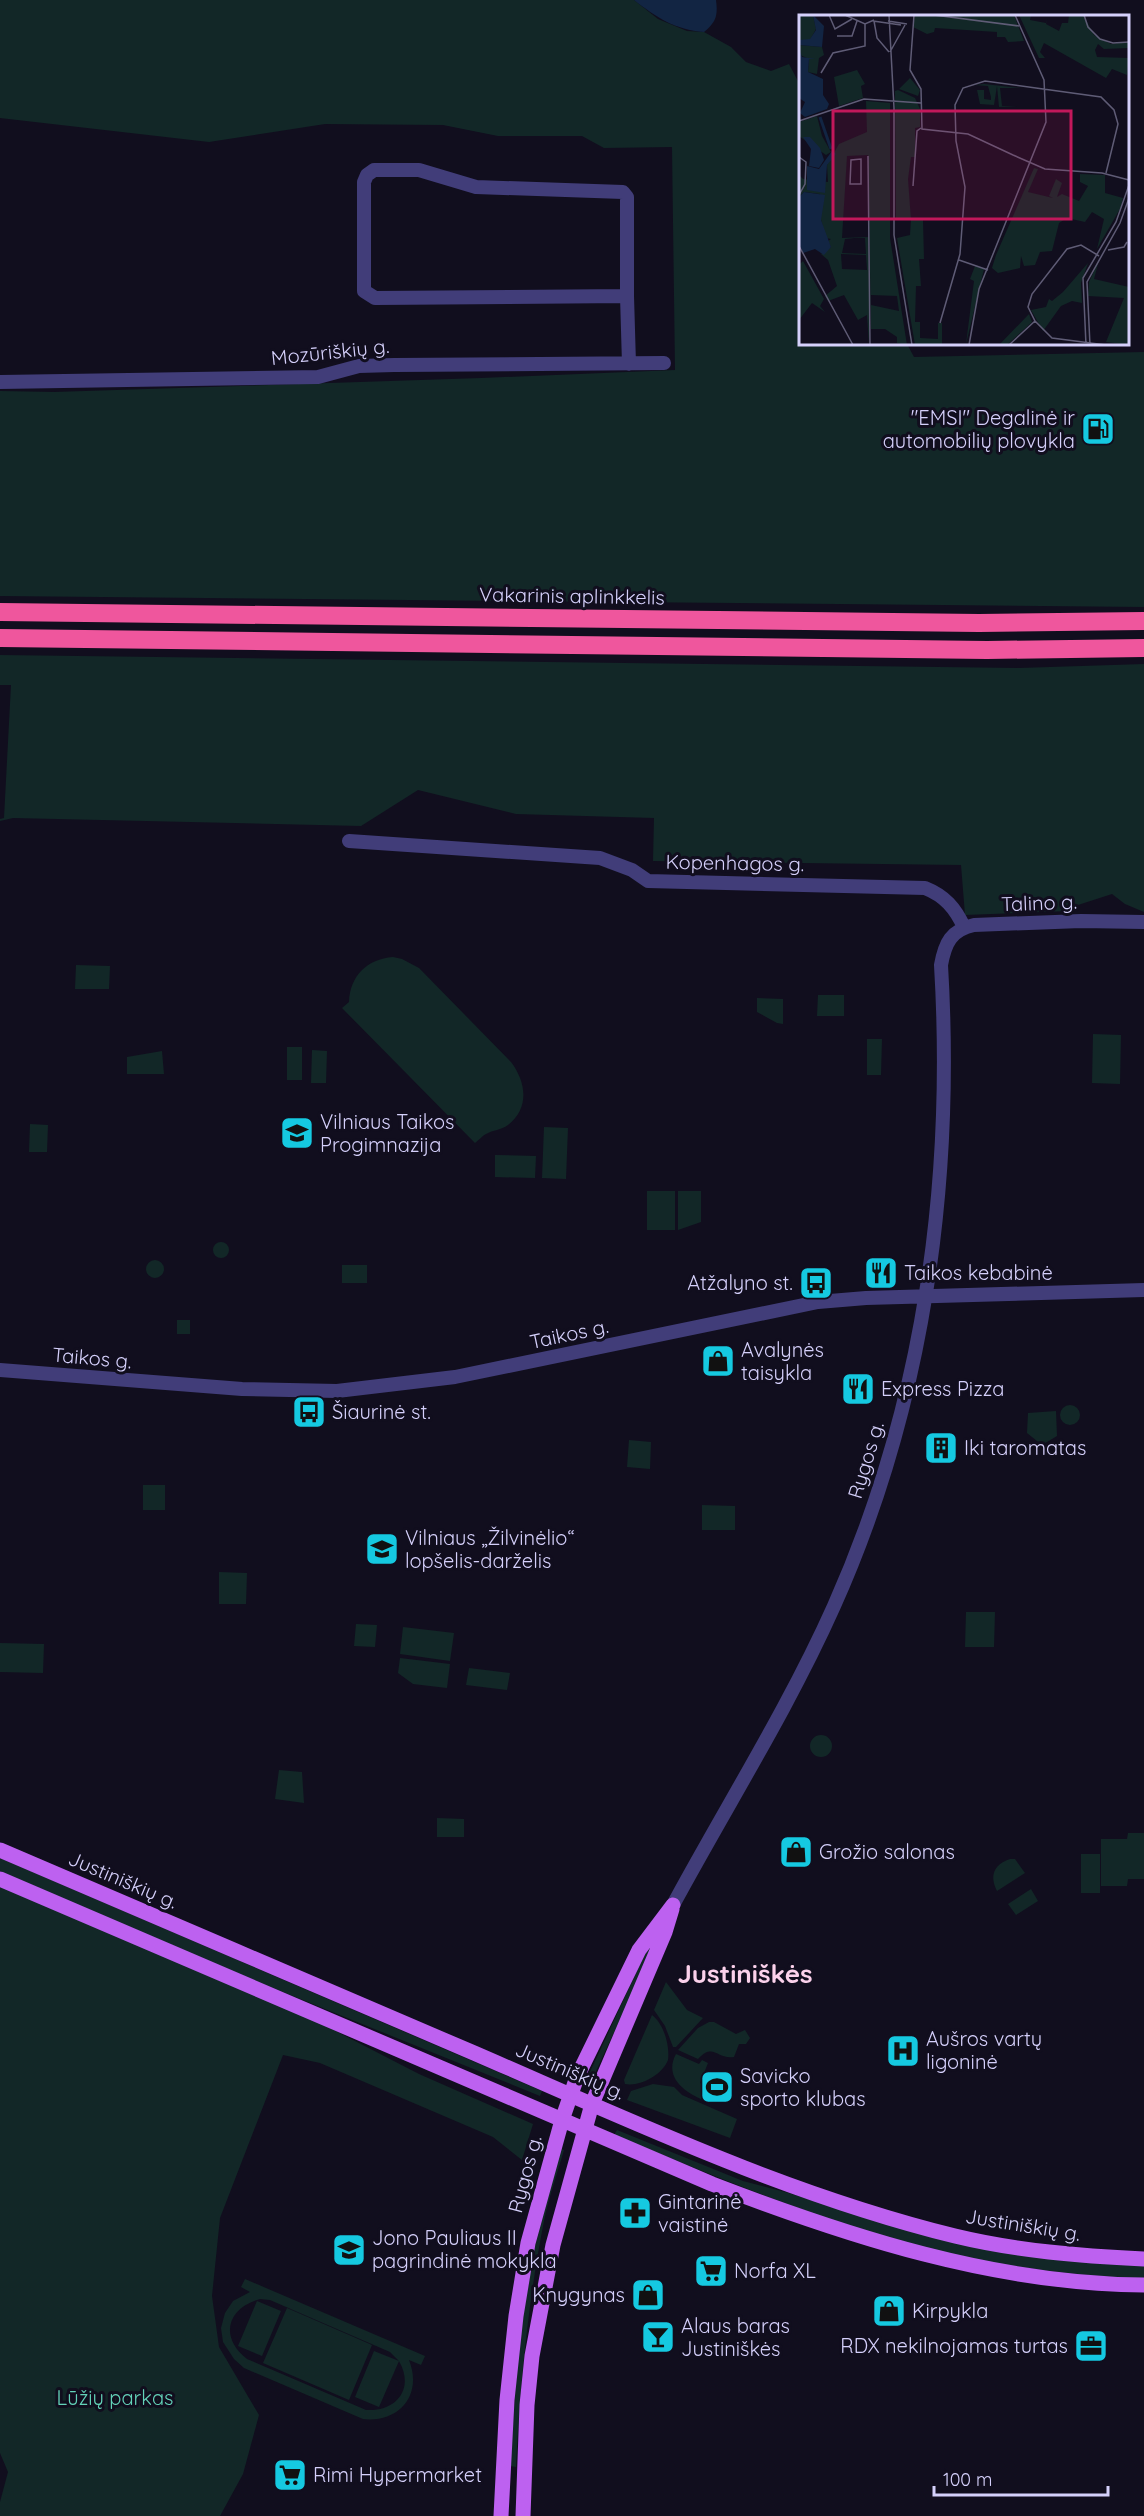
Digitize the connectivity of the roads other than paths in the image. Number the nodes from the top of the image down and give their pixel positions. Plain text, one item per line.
1 (627, 296) junction
2 (664, 363) dead end
3 (628, 364) junction
4 (0, 382) edge
5 (0, 612) edge
6 (1144, 621) edge
7 (0, 639) edge
8 (1144, 648) edge
9 (349, 841) dead end
10 (1144, 922) edge
11 (964, 927) junction
12 (1144, 1290) edge
13 (926, 1298) junction
14 (0, 1370) edge
15 (0, 1850) edge
16 (0, 1879) edge
17 (673, 1905) junction
18 (570, 2095) junction
19 (592, 2104) junction
20 (562, 2120) junction
21 (584, 2129) junction
22 (1144, 2259) edge
23 (1144, 2285) edge
24 (501, 2516) edge
25 (523, 2516) edge

1 - 1 street
1 - 3 street
2 - 3 street, Mozūriškių g.
3 - 4 street, Mozūriškių g.
5 - 6 highway, Vakarinis aplinkkelis
7 - 8 highway
9 - 11 street, Kopenhagos g.
10 - 11 street, Talino g.
11 - 13 street, Rygos g.
12 - 13 street, Taikos g.
13 - 14 street, Taikos g.
13 - 17 street, Rygos g.
15 - 18 main road, Justiniškių g.
16 - 20 main road
17 - 18 main road, Rygos g.
17 - 19 main road, Rygos g.
18 - 19 main road, Justiniškių g.
18 - 20 main road, Rygos g.
19 - 21 main road, Rygos g.
19 - 22 main road, Justiniškių g.
20 - 21 main road
20 - 24 main road, Rygos g.
21 - 23 main road
21 - 25 main road, Rygos g.

